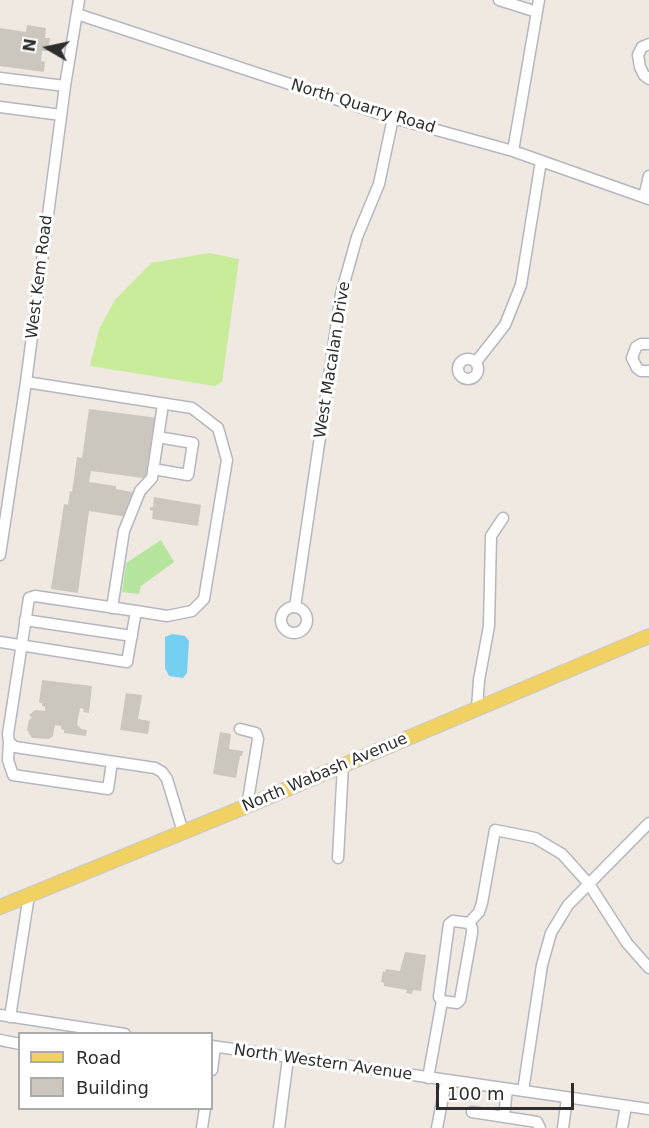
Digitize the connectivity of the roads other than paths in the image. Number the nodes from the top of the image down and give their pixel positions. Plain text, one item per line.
1 (79, 0) edge
2 (499, 0) edge
3 (539, 0) edge
4 (537, 12) junction
5 (77, 14) junction
6 (649, 44) edge
7 (0, 78) edge
8 (649, 79) edge
9 (65, 86) junction
10 (0, 107) edge
11 (61, 115) junction
12 (393, 118) junction
13 (513, 151) junction
14 (542, 162) junction
15 (649, 176) edge
16 (647, 198) edge
17 (649, 344) edge
18 (476, 362) dead end
19 (649, 371) edge
20 (26, 382) junction
21 (163, 404) junction
22 (158, 437) junction
23 (153, 469) junction
24 (503, 518) dead end
25 (0, 555) edge
26 (295, 607) dead end
27 (112, 608) junction
28 (136, 611) junction
29 (25, 620) junction
30 (132, 636) junction
31 (649, 636) edge
32 (0, 642) edge
33 (21, 646) junction
34 (477, 709) junction
35 (240, 729) dead end
36 (9, 742) junction
37 (112, 762) junction
38 (343, 765) junction
39 (248, 806) junction
40 (649, 823) edge
41 (183, 832) junction
42 (338, 858) dead end
43 (589, 884) junction
44 (29, 895) junction
45 (0, 907) edge
46 (469, 923) junction
47 (649, 968) edge
48 (442, 1001) junction
49 (5, 1016) edge
50 (92, 1031) edge
51 (0, 1040) edge
52 (18, 1044) edge
53 (213, 1047) edge
54 (288, 1058) junction
55 (428, 1078) junction
56 (446, 1081) junction
57 (507, 1089) junction
58 (524, 1091) junction
59 (567, 1098) junction
60 (626, 1106) junction
61 (649, 1109) edge
62 (206, 1110) edge
63 (472, 1112) dead end
64 (504, 1117) junction
65 (202, 1128) edge
66 (279, 1128) edge
67 (437, 1128) edge
68 (540, 1128) edge
69 (563, 1128) edge
70 (622, 1128) edge

1 - 5 street, West Kem Road
2 - 4 street
3 - 4 street
4 - 13 street
5 - 9 street, West Kem Road
5 - 12 street, North Quarry Road
6 - 8 street
7 - 9 street
9 - 11 street, West Kem Road
10 - 11 street
11 - 20 street, West Kem Road
12 - 13 street, North Quarry Road
12 - 26 street, West Macalan Drive
13 - 14 street, North Quarry Road
14 - 16 street, North Quarry Road
14 - 18 street
15 - 16 street
17 - 19 street
20 - 21 street
20 - 25 street, West Kem Road
21 - 22 street
21 - 28 street
22 - 23 street
22 - 23 street
23 - 27 street
24 - 34 street
27 - 28 street
27 - 29 street
28 - 30 street
29 - 30 street
29 - 33 street
30 - 33 street
31 - 34 main road, North Wabash Avenue
32 - 33 street
33 - 36 street
34 - 38 main road, North Wabash Avenue
35 - 39 street
36 - 37 street
36 - 37 street
37 - 41 street
38 - 39 main road, North Wabash Avenue
38 - 42 street
39 - 41 main road, North Wabash Avenue
40 - 43 street
41 - 44 main road, North Wabash Avenue
43 - 46 street
43 - 47 street
43 - 58 street
44 - 45 main road, North Wabash Avenue
44 - 49 street
46 - 48 street
46 - 48 street
48 - 55 street
49 - 50 street
51 - 52 street
53 - 54 street, North Western Avenue
54 - 55 street, North Western Avenue
54 - 66 street
55 - 56 street, North Western Avenue
56 - 57 street, North Western Avenue
56 - 67 street
57 - 58 street, North Western Avenue
57 - 64 street
58 - 59 street, North Western Avenue
59 - 60 street, North Western Avenue
59 - 69 street
60 - 61 street, North Western Avenue
60 - 70 street
62 - 65 street
63 - 64 street
64 - 68 street

